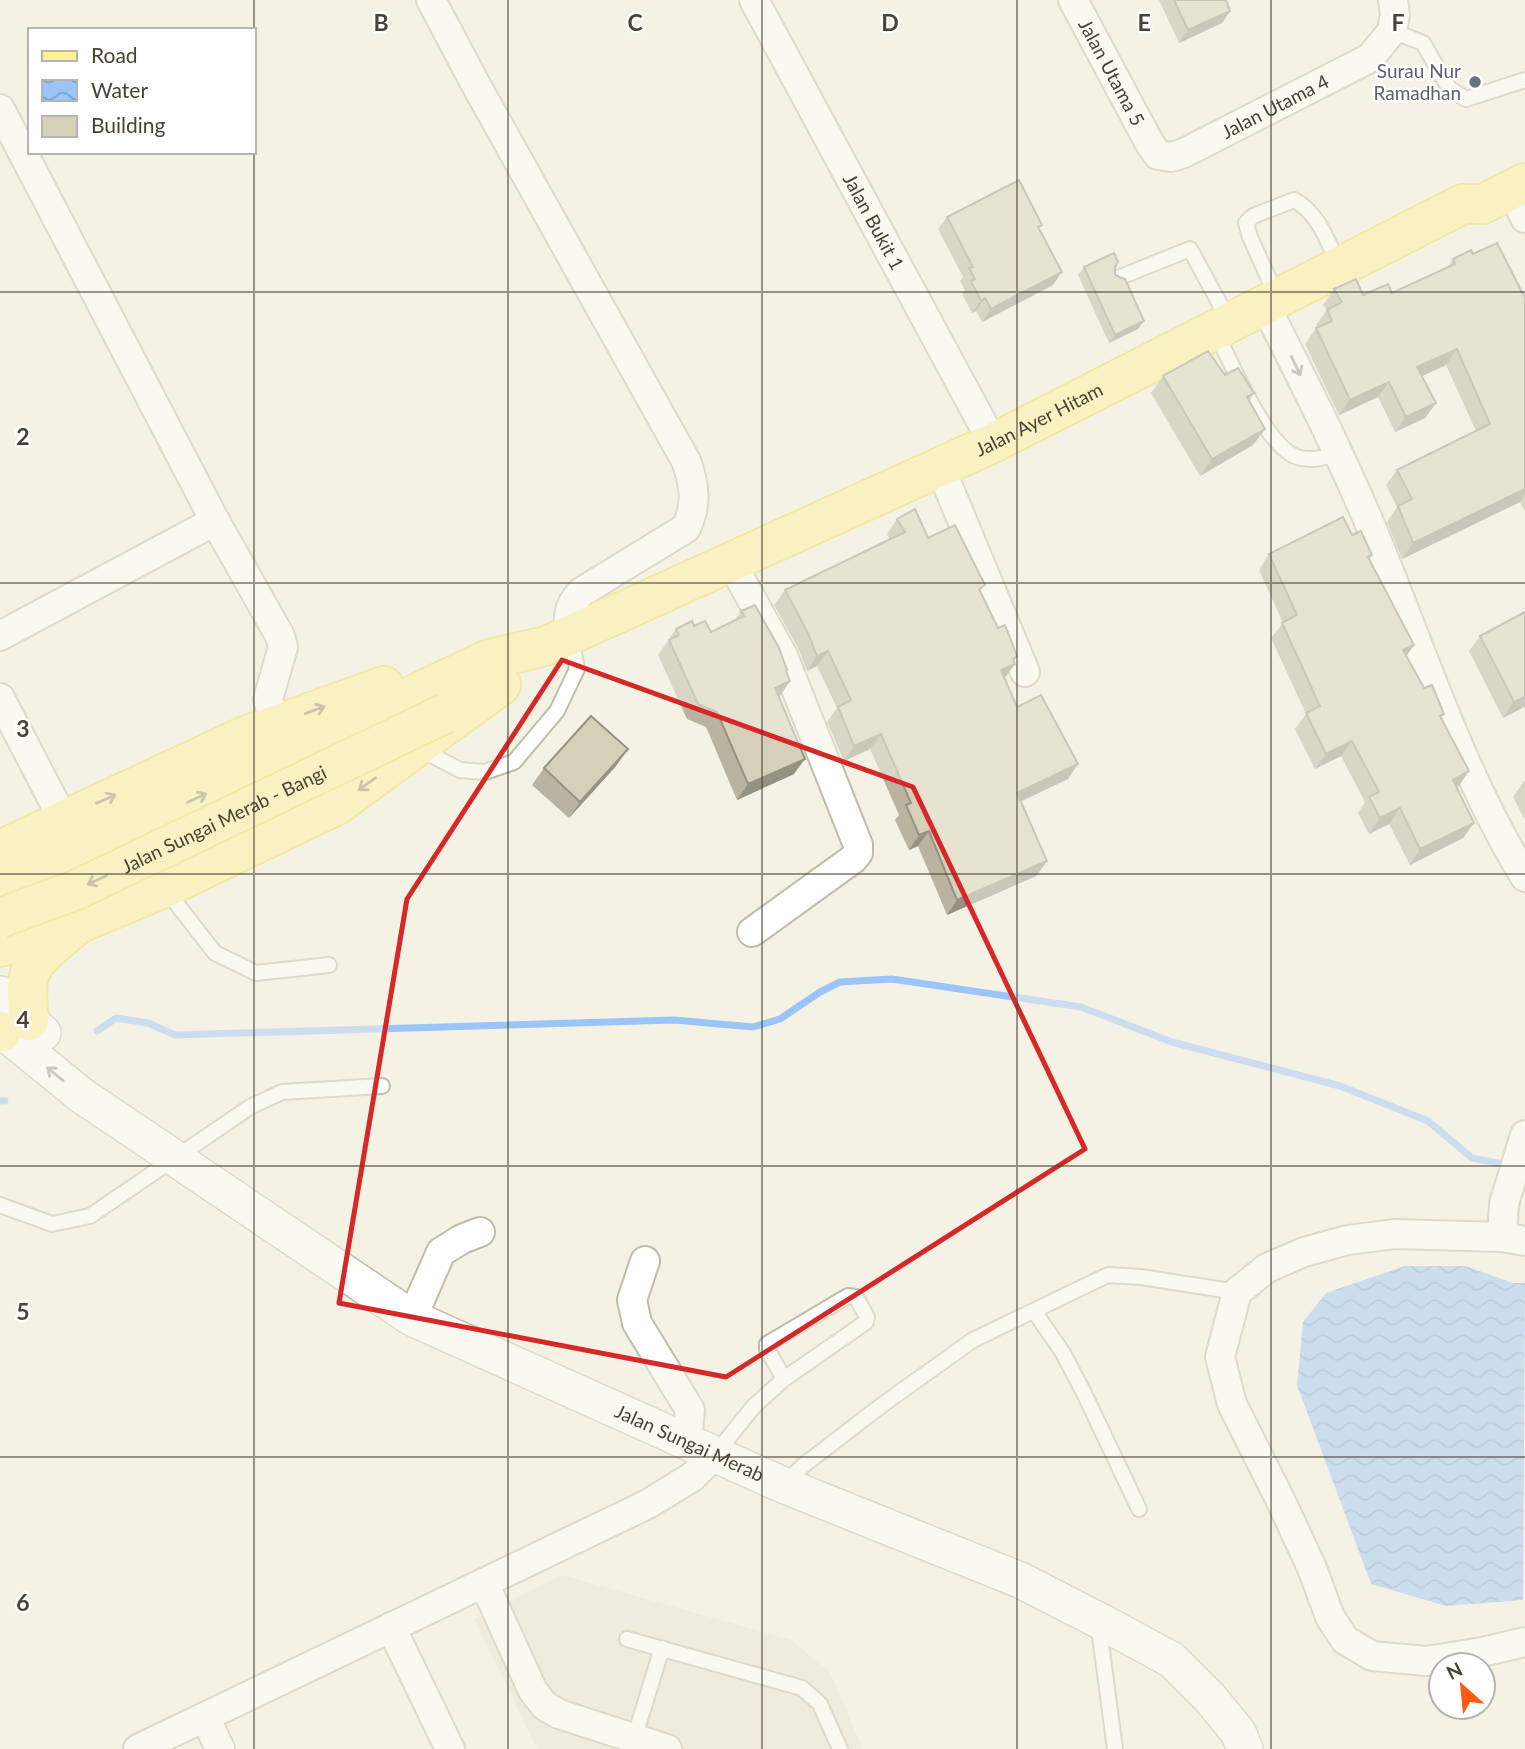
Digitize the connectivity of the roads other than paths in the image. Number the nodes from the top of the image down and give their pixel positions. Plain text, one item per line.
1 (432, 0) edge
2 (754, 0) edge
3 (1073, 0) edge
4 (1394, 0) edge
5 (1392, 31) junction
6 (1525, 80) edge
7 (0, 109) edge
8 (1150, 144) joint
9 (1521, 187) edge
10 (1340, 267) junction
11 (1118, 278) edge
12 (1271, 301) junction
13 (1222, 326) junction
14 (993, 443) junction
15 (1339, 453) junction
16 (940, 467) junction
17 (215, 521) junction
18 (731, 562) junction
19 (0, 636) edge
20 (559, 641) junction
21 (495, 672) junction
22 (1025, 672) dead end
23 (0, 698) edge
24 (440, 700) junction
25 (275, 725) junction
26 (417, 748) junction
27 (63, 819) junction
28 (0, 850) edge
29 (1525, 877) edge
30 (0, 883) edge
31 (164, 888) junction
32 (78, 924) junction
33 (7, 929) edge
34 (752, 932) dead end
35 (328, 965) dead end
36 (0, 994) edge
37 (8, 1028) edge
38 (382, 1086) dead end
39 (1524, 1137) edge
40 (173, 1159) junction
41 (0, 1205) edge
42 (480, 1232) dead end
43 (1513, 1239) edge
44 (645, 1261) dead end
45 (1237, 1292) junction
46 (1034, 1311) junction
47 (412, 1318) junction
48 (784, 1379) junction
49 (701, 1447) junction
50 (783, 1485) junction
51 (1139, 1508) dead end
52 (484, 1583) junction
53 (1101, 1622) junction
54 (391, 1627) junction
55 (627, 1639) dead end
56 (1525, 1642) edge
57 (662, 1648) junction
58 (205, 1717) junction
59 (634, 1739) junction
60 (138, 1749) edge
61 (220, 1749) edge
62 (450, 1749) edge
63 (667, 1749) edge
64 (840, 1749) edge
65 (1115, 1749) edge
66 (1245, 1749) edge

1 - 20 street
2 - 14 street, Jalan Bukit 1
3 - 8 street, Jalan Utama 5
4 - 5 street
5 - 6 lane
5 - 8 street, Jalan Utama 4
7 - 17 street
9 - 10 main road, Jalan Ayer Hitam
10 - 12 main road, Jalan Ayer Hitam
10 - 12 lane
11 - 13 lane
12 - 13 main road, Jalan Ayer Hitam
12 -> 15 street
13 - 14 main road, Jalan Ayer Hitam
13 - 15 lane
14 - 16 main road, Jalan Ayer Hitam
15 - 29 street
16 - 18 main road, Jalan Ayer Hitam
16 - 22 street
17 - 19 street
17 - 25 street
18 - 20 main road, Jalan Ayer Hitam
18 - 34 street
20 - 21 main road, Jalan Ayer Hitam
20 - 26 lane
21 - 24 main road, Jalan Ayer Hitam
25 -> 21 main road
21 - 26 main road
23 - 27 street
30 -> 24 main road, Jalan Sungai Merab - Bangi
24 -> 33 main road, Jalan Sungai Merab - Bangi, bridge
27 -> 25 main road
26 -> 31 main road
27 - 28 main road
31 - 32 main road
31 - 35 lane
32 - 33 main road
32 - 37 main road
36 - 37 street, Jalan Sungai Merab
37 - 40 street, Jalan Sungai Merab
38 - 40 lane
39 - 43 street
40 - 41 lane
40 - 47 street, Jalan Sungai Merab
42 - 47 street
43 - 45 street
44 - 49 street
45 - 46 lane
45 - 56 street
46 - 50 lane
46 - 51 lane
47 - 49 street, Jalan Sungai Merab
48 - 48 lane
48 - 49 lane
49 - 50 street, Jalan Sungai Merab
49 - 52 street
50 - 53 street, Jalan Sungai Merab
52 - 54 street
52 - 59 street
53 - 65 lane
53 - 66 street, Jalan Sungai Merab
54 - 58 street
54 - 62 street
55 - 57 lane
57 - 59 lane
57 - 64 lane
58 - 60 street
58 - 61 street
59 - 63 street

